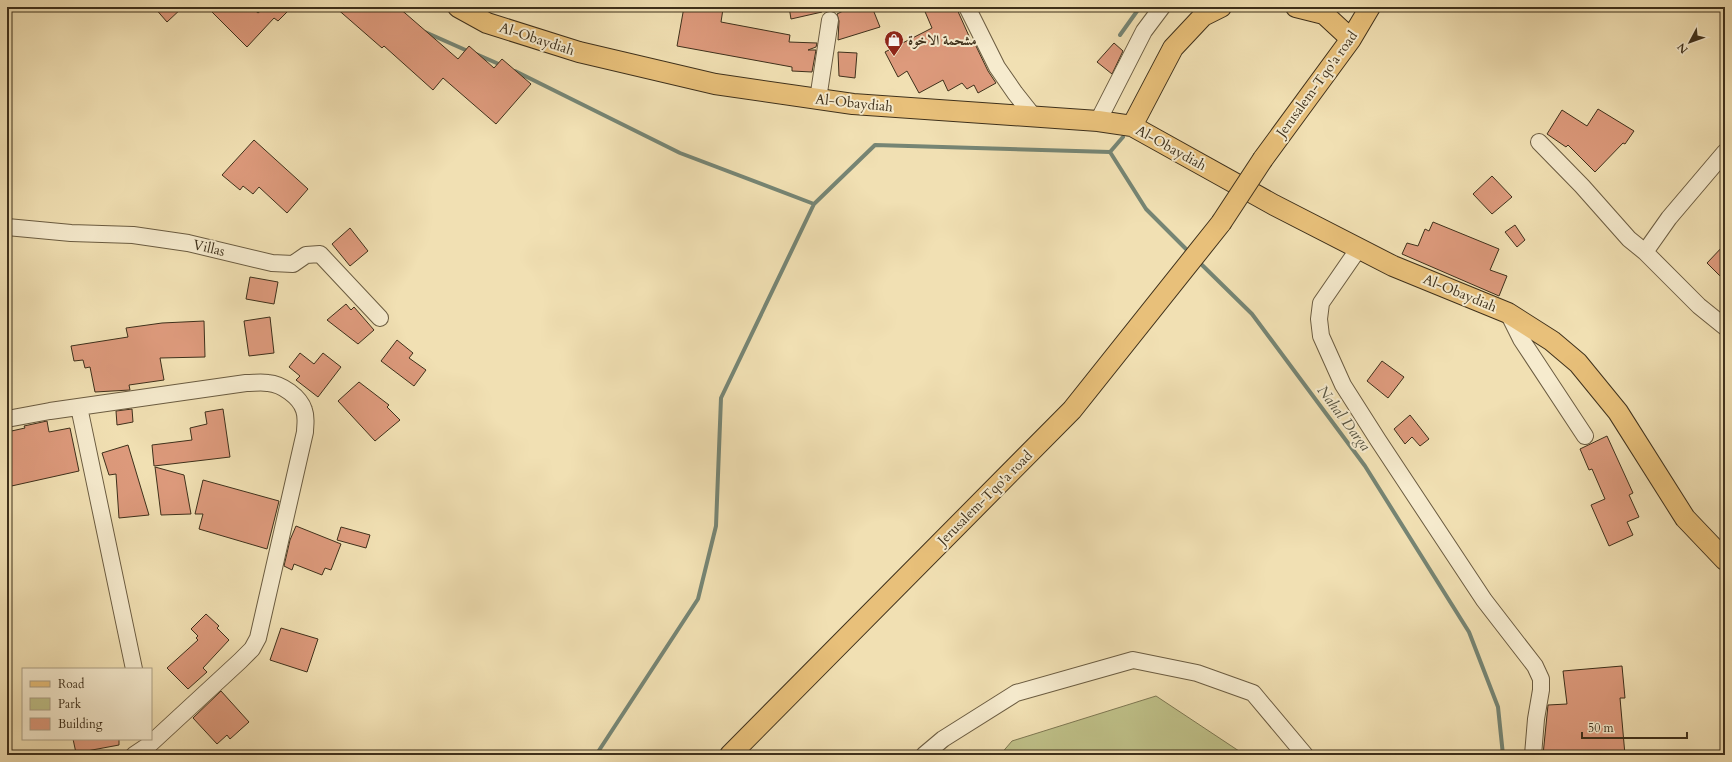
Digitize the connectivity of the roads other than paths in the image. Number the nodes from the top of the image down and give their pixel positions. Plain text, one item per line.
1 (458, 7) edge
2 (967, 7) edge
3 (1162, 7) edge
4 (1221, 7) edge
5 (1296, 7) edge
6 (1370, 7) edge
7 (830, 20) dead end
8 (1351, 39) junction
9 (818, 99) junction
10 (1034, 117) junction
11 (1098, 121) junction
12 (1132, 126) junction
13 (1539, 142) dead end
14 (1725, 152) edge
15 (7, 228) edge
16 (1359, 248) junction
17 (1645, 252) junction
18 (1508, 313) junction
19 (380, 318) dead end
20 (1725, 327) edge
21 (79, 407) junction
22 (7, 419) edge
23 (1585, 436) dead end
24 (1725, 560) edge
25 (134, 668) edge
26 (152, 739) edge
27 (149, 742) edge
28 (134, 755) edge
29 (730, 755) edge
30 (924, 755) edge
31 (1305, 755) edge
32 (1533, 755) edge

1 - 9 main road, Al-Obaydiah
2 - 10 street
3 - 11 street
4 - 12 main road
5 - 8 main road
6 - 8 main road, Jerusalem-Tqo'a road
7 - 9 street
8 - 29 main road, Jerusalem-Tqo'a road, bridge
9 - 10 main road, Al-Obaydiah
10 - 11 main road, Al-Obaydiah
11 - 12 main road, Al-Obaydiah
12 - 16 main road, Al-Obaydiah
13 - 17 street
14 - 17 street
15 - 19 street, Villas
16 - 18 main road, Al-Obaydiah
16 - 32 street
17 - 20 street
18 - 23 street
18 - 24 main road, Al-Obaydiah
21 - 22 street
21 - 25 street
21 - 26 street
27 - 28 street
30 - 31 street

